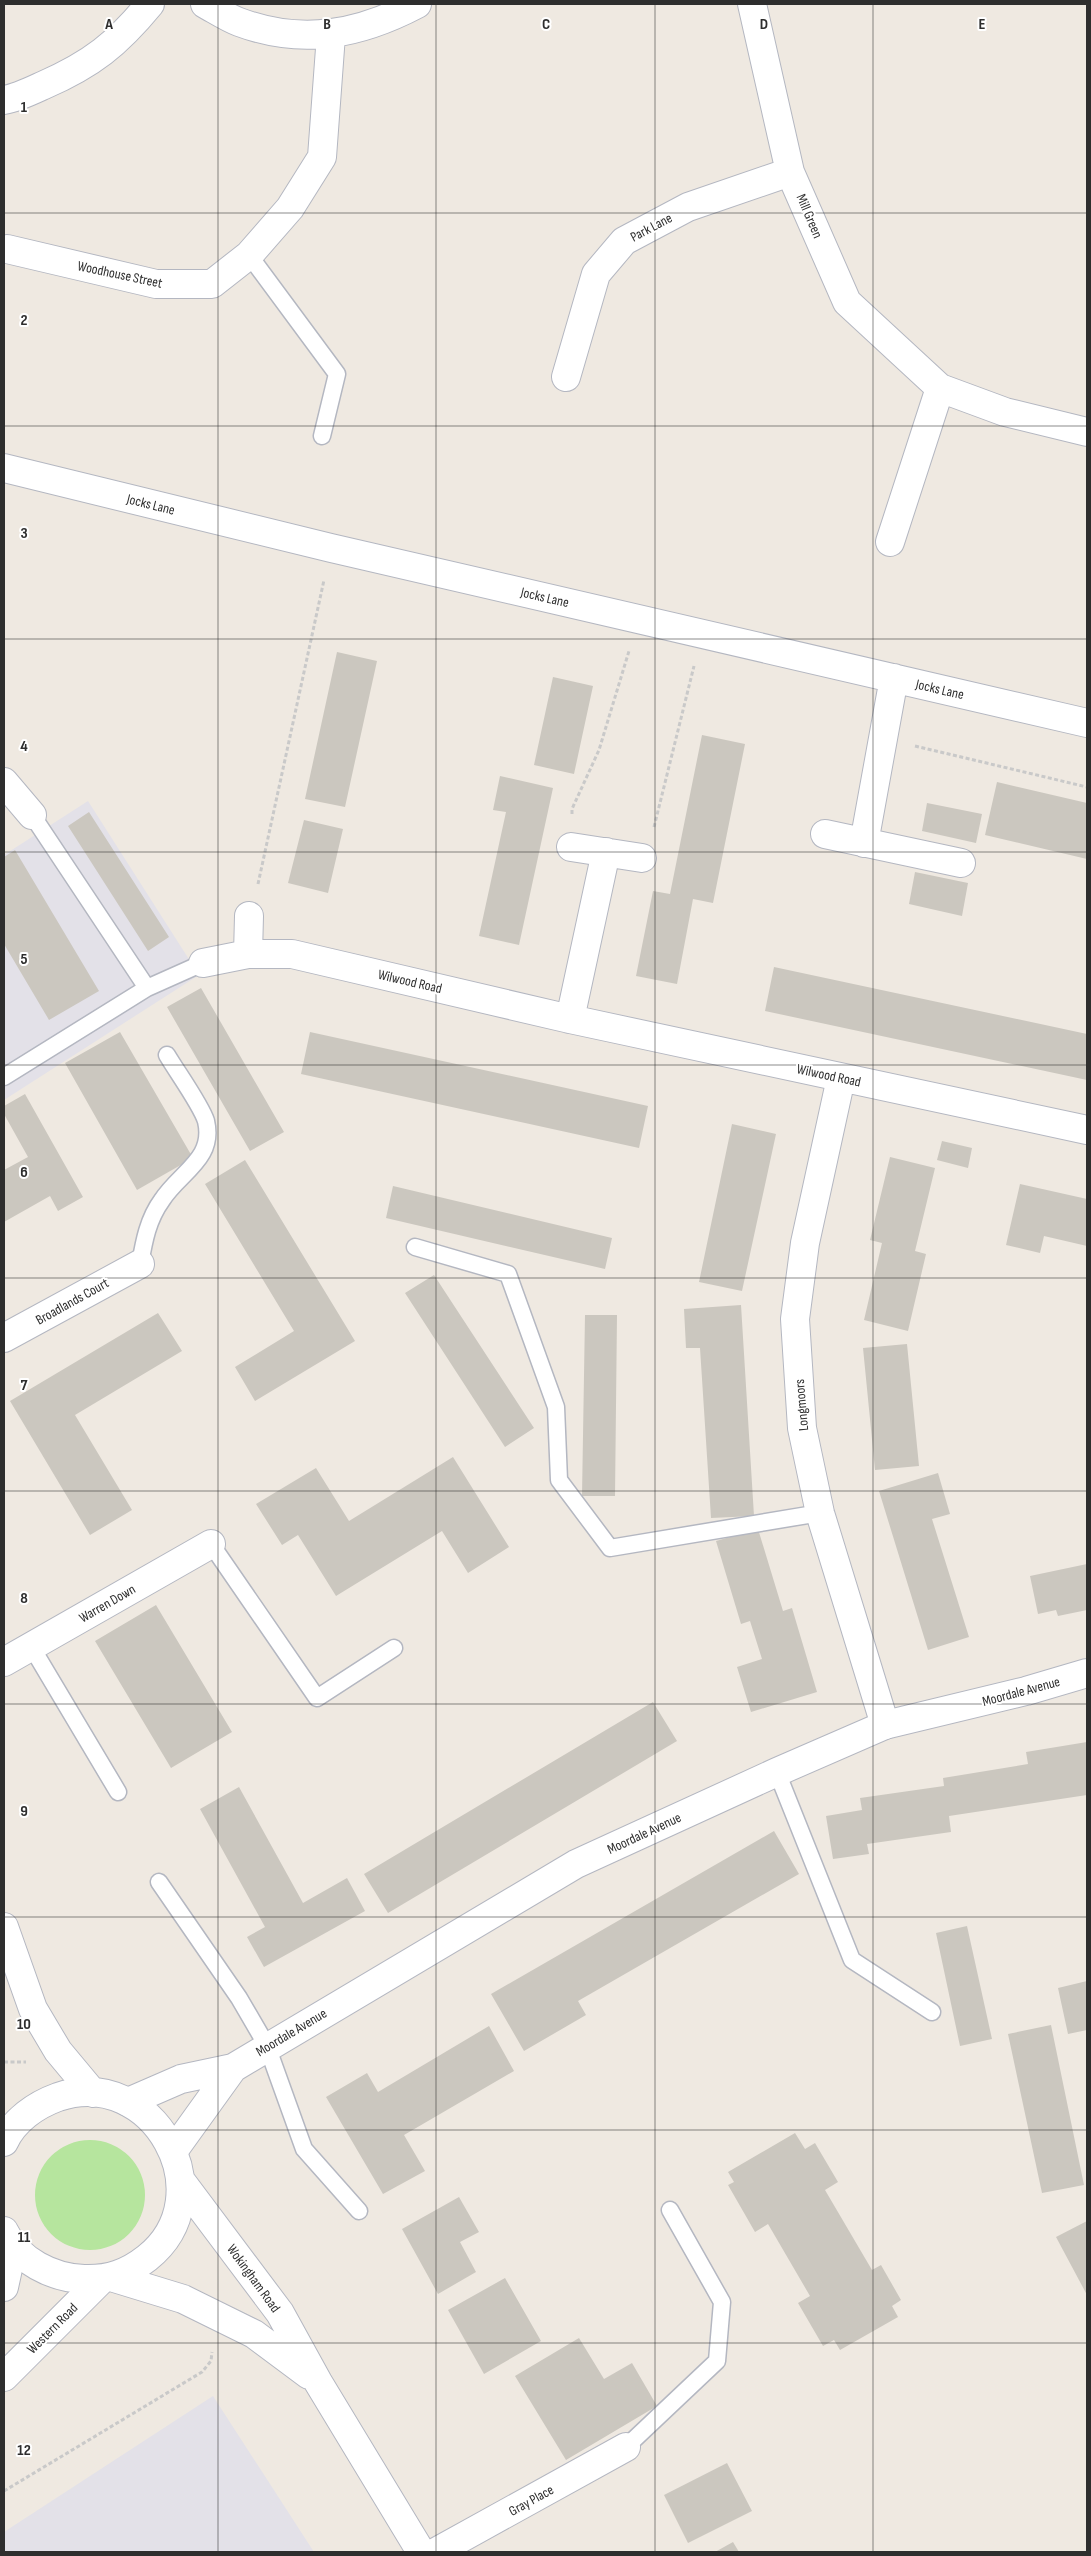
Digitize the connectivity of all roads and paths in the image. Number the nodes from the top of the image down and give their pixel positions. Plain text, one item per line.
1 (150, 4) edge
2 (205, 4) edge
3 (417, 4) edge
4 (752, 4) edge
5 (331, 35) junction
6 (4, 100) edge
7 (790, 172) junction
8 (7, 249) dead end
9 (249, 255) junction
10 (566, 377) dead end
11 (940, 388) junction
12 (1087, 432) edge
13 (322, 436) dead end
14 (4, 468) edge
15 (890, 542) dead end
16 (331, 548) junction
17 (639, 619) junction
18 (702, 634) junction
19 (894, 678) junction
20 (1087, 723) edge
21 (883, 739) junction
22 (4, 782) edge
23 (1087, 787) edge
24 (32, 815) joint
25 (825, 834) dead end
26 (864, 843) junction
27 (571, 847) joint
28 (606, 852) junction
29 (642, 858) joint
30 (961, 863) dead end
31 (249, 916) joint
32 (248, 954) junction
33 (203, 963) joint
34 (147, 988) junction
35 (570, 1019) junction
36 (167, 1055) dead end
37 (4, 1077) edge
38 (841, 1078) junction
39 (1087, 1130) edge
40 (415, 1248) dead end
41 (140, 1264) joint
42 (4, 1338) edge
43 (820, 1513) junction
44 (211, 1544) joint
45 (31, 1646) junction
46 (394, 1648) dead end
47 (4, 1662) edge
48 (1087, 1673) edge
49 (885, 1725) junction
50 (777, 1772) junction
51 (118, 1792) dead end
52 (159, 1882) dead end
53 (4, 1927) edge
54 (932, 2012) dead end
55 (267, 2046) junction
56 (4, 2062) edge
57 (19, 2063) dead end
58 (233, 2068) junction
59 (92, 2093) junction
60 (128, 2102) junction
61 (4, 2108) edge
62 (5, 2140) edge
63 (174, 2150) junction
64 (181, 2181) junction
65 (670, 2210) dead end
66 (359, 2211) dead end
67 (8, 2238) edge
68 (106, 2278) junction
69 (4, 2287) edge
70 (211, 2361) dead end
71 (4, 2377) edge
72 (318, 2382) junction
73 (626, 2447) joint
74 (4, 2491) edge
75 (421, 2552) edge
76 (436, 2552) edge

1 - 6 street
2 - 5 street
3 - 5 street
4 - 7 street, Mill Green
5 - 9 street, Woodhouse Street
7 - 10 street, Park Lane
7 - 11 street, Mill Green
8 - 9 street, Woodhouse Street
9 - 13 lane
11 - 12 street, Mill Green
11 - 15 street
14 - 16 street, Jocks Lane
16 - 17 street, Jocks Lane
16 - 31 path
17 - 18 street, Jocks Lane
17 - 27 path
18 - 19 street, Jocks Lane
18 - 29 path
19 - 20 street, Jocks Lane
19 - 21 street
21 - 23 path
21 - 26 street
22 - 24 street
24 - 34 lane
25 - 26 street
26 - 30 street
27 - 28 street
28 - 29 street
28 - 35 street
31 - 32 street
32 - 33 street, Wilwood Road
32 - 35 street, Wilwood Road
33 - 34 lane
34 - 37 lane
35 - 38 street, Wilwood Road
36 - 41 lane
38 - 39 street, Wilwood Road
38 - 43 street, Longmoors
40 - 43 lane
41 - 42 street, Broadlands Court
43 - 49 street, Longmoors
44 - 45 street, Warren Down
44 - 46 lane
45 - 47 street, Warren Down
45 - 51 lane
48 - 49 street, Moordale Avenue
49 - 50 street, Moordale Avenue
50 - 54 lane
50 - 55 street, Moordale Avenue
52 - 55 lane
53 - 59 street
55 - 58 street, Moordale Avenue
55 - 66 lane
56 - 57 path
58 - 60 street, Moordale Avenue
58 - 63 street, Moordale Avenue
59 - 60 street
59 - 62 street
60 - 63 street
61 - 62 street
63 - 64 street
64 - 68 street
64 - 72 street, Wokingham Road
65 - 73 lane
67 - 68 street
67 - 69 street
68 - 71 street, Western Road
68 - 72 street, Wokingham Road
70 - 74 path
72 - 75 street, Wokingham Road
73 - 76 street, Gray Place

